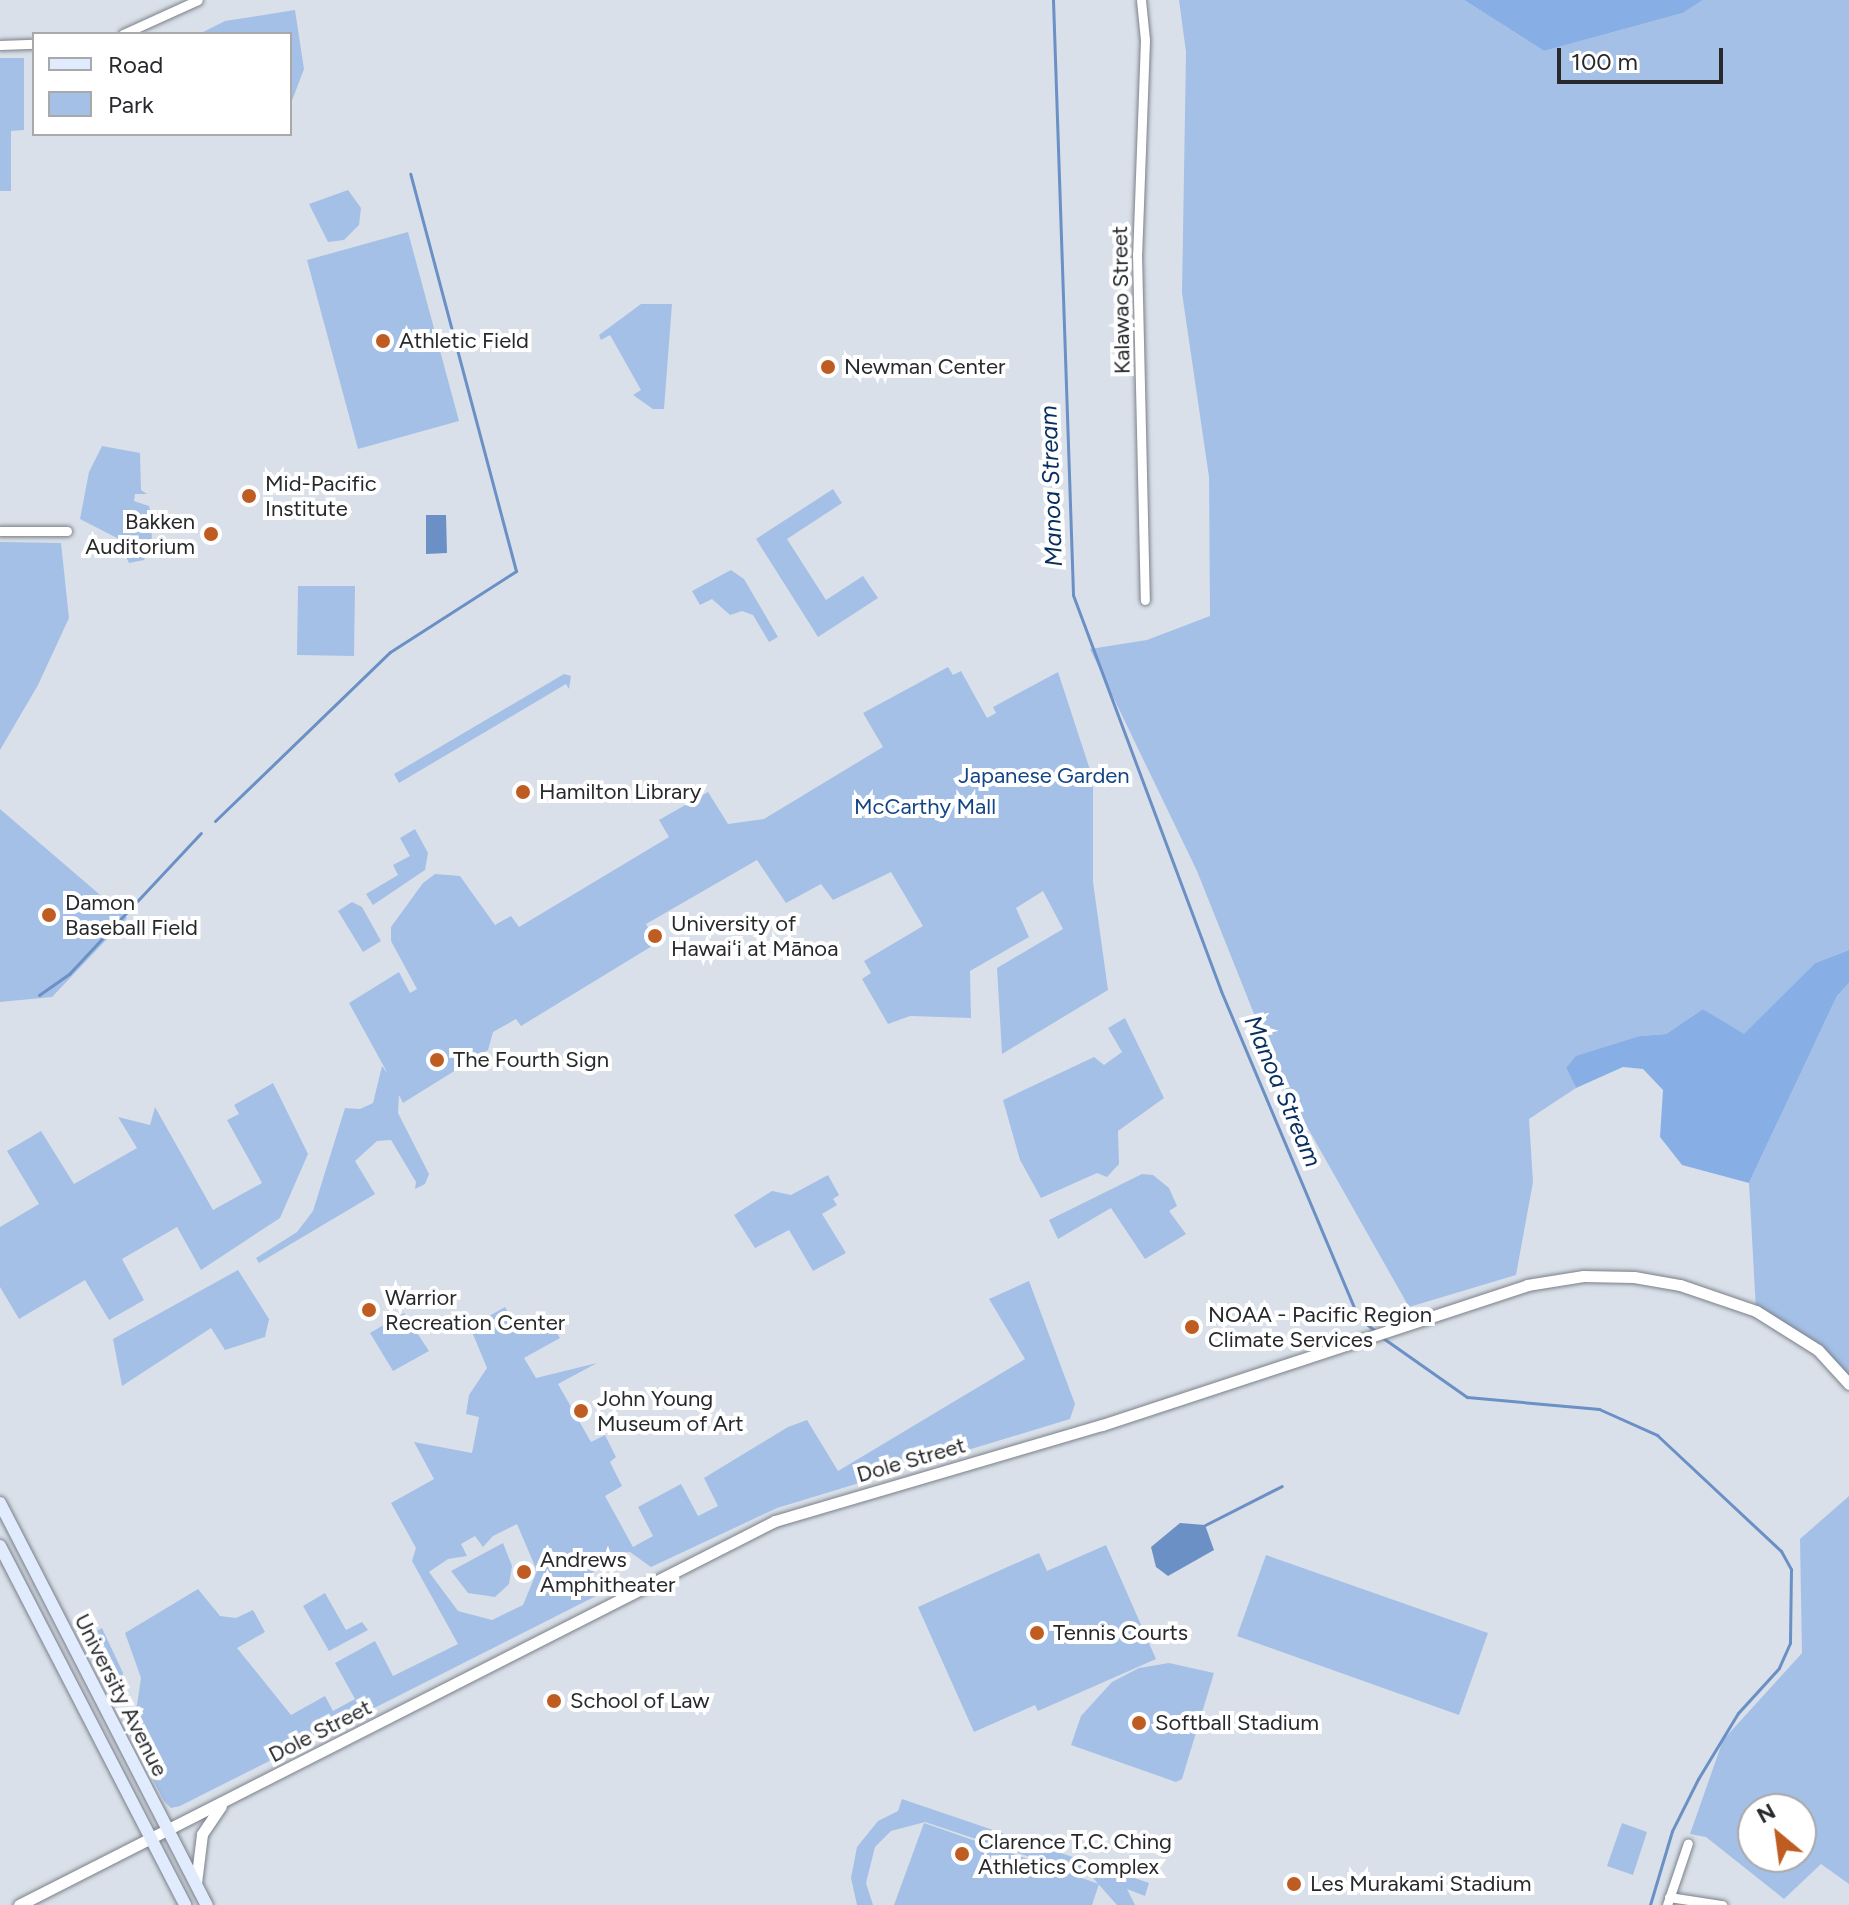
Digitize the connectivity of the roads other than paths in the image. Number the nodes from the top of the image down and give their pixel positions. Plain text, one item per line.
1 (198, 0) edge
2 (1141, 0) edge
3 (127, 32) edge
4 (32, 44) edge
5 (0, 45) edge
6 (0, 531) edge
7 (67, 531) dead end
8 (1145, 600) dead end
9 (1849, 1384) edge
10 (0, 1503) edge
11 (0, 1546) edge
12 (224, 1802) junction
13 (167, 1830) junction
14 (149, 1838) junction
15 (1688, 1843) dead end
16 (196, 1883) junction
17 (1668, 1901) edge
18 (19, 1905) edge
19 (185, 1905) edge
20 (207, 1905) edge
21 (1722, 1905) edge

1 - 3 street
2 - 8 street, Kalawao Street
4 - 5 street
6 - 7 street
9 - 12 street, Dole Street
10 - 13 main road, University Avenue
11 - 14 main road, University Avenue
12 - 13 street, Dole Street
12 - 16 street
13 - 14 street, Dole Street
13 - 16 main road, University Avenue
14 - 18 street, Dole Street
14 - 19 main road, University Avenue
15 - 17 street
16 - 20 main road, University Avenue
17 - 21 street

